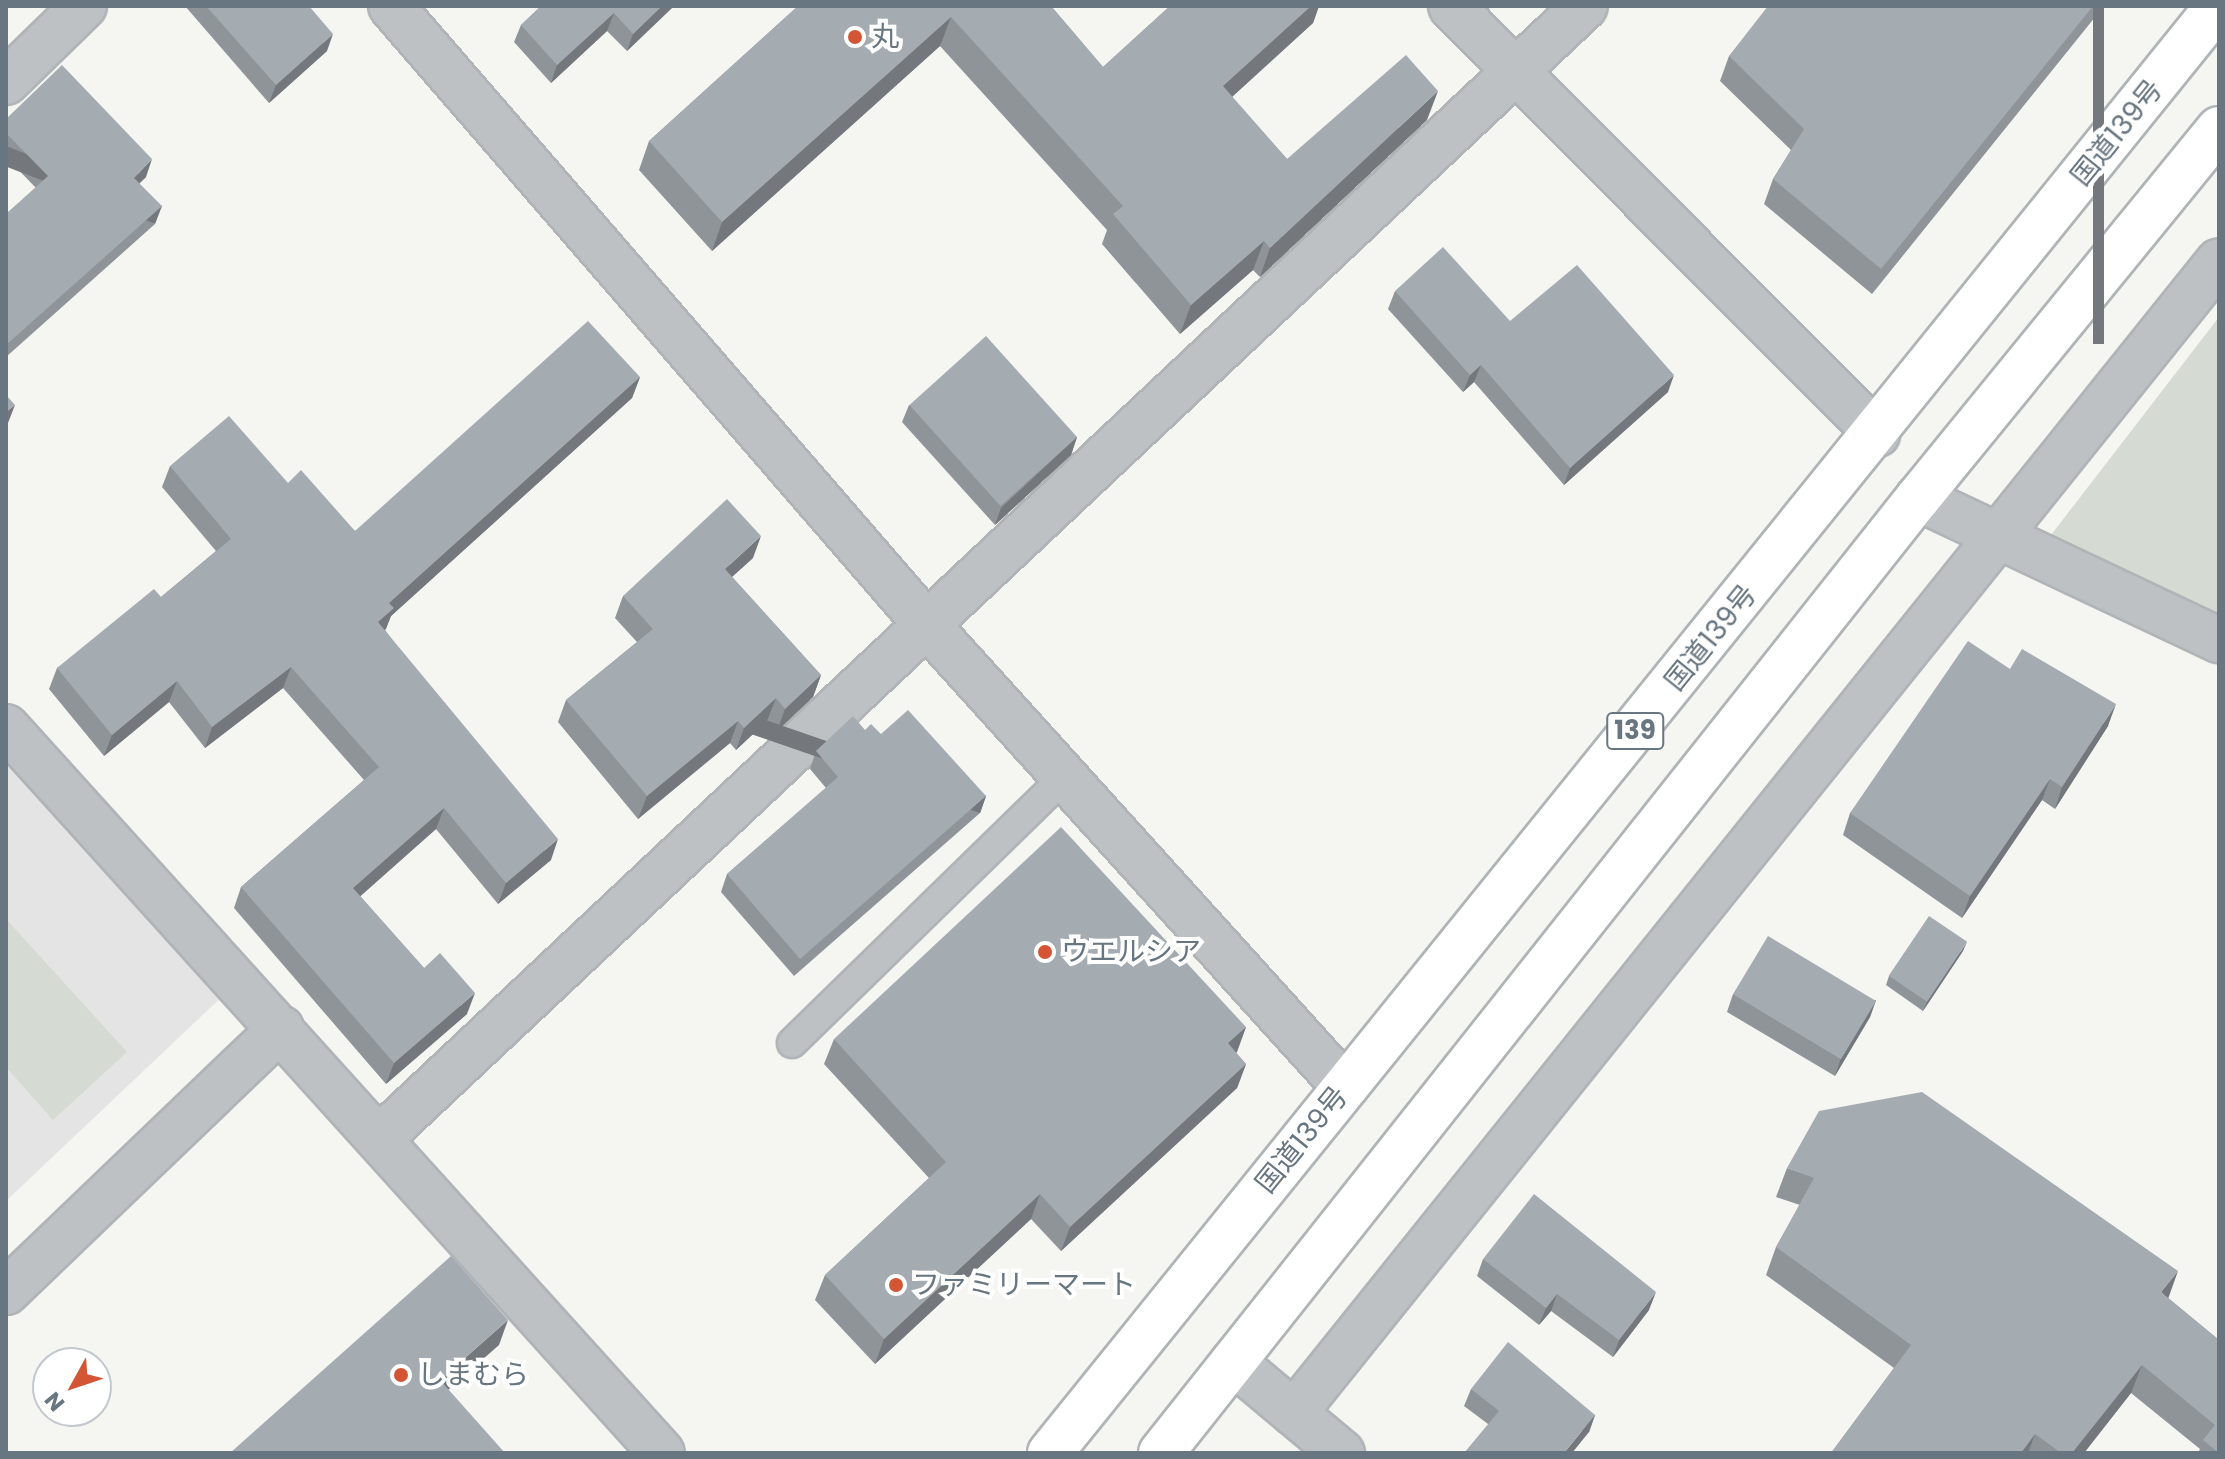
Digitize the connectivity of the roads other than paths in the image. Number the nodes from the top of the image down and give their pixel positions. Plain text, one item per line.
1 (84, 6) edge
2 (391, 6) edge
3 (1451, 6) edge
4 (1585, 6) edge
5 (2218, 6) edge
6 (1517, 74) junction
7 (6, 82) edge
8 (2219, 129) edge
9 (2219, 261) edge
10 (1877, 434) junction
11 (1918, 498) junction
12 (1996, 535) junction
13 (928, 626) junction
14 (2219, 640) edge
15 (6, 727) edge
16 (1064, 778) junction
17 (281, 1028) junction
18 (792, 1043) dead end
19 (1345, 1087) junction
20 (380, 1138) junction
21 (6, 1292) edge
22 (1233, 1362) junction
23 (1294, 1413) junction
24 (662, 1453) edge
25 (1050, 1453) edge
26 (1161, 1453) edge
27 (1342, 1453) edge

1 - 7 street
2 - 13 street
3 - 6 street
4 - 6 street
5 - 10 highway, 国道139号 / 139
6 - 10 street
6 - 13 street
8 - 11 highway, 139
9 - 12 street
10 - 19 highway, 国道139号 / 139
11 - 12 street
11 - 22 highway, 139
12 - 14 street
12 - 23 street
13 - 16 street
13 - 20 street
15 - 17 street
16 - 18 lane
16 - 19 street
17 - 20 street
17 - 21 street
19 - 25 highway, 国道139号 / 139
20 - 24 street
22 - 23 street
22 - 26 highway, 139
23 - 27 street

